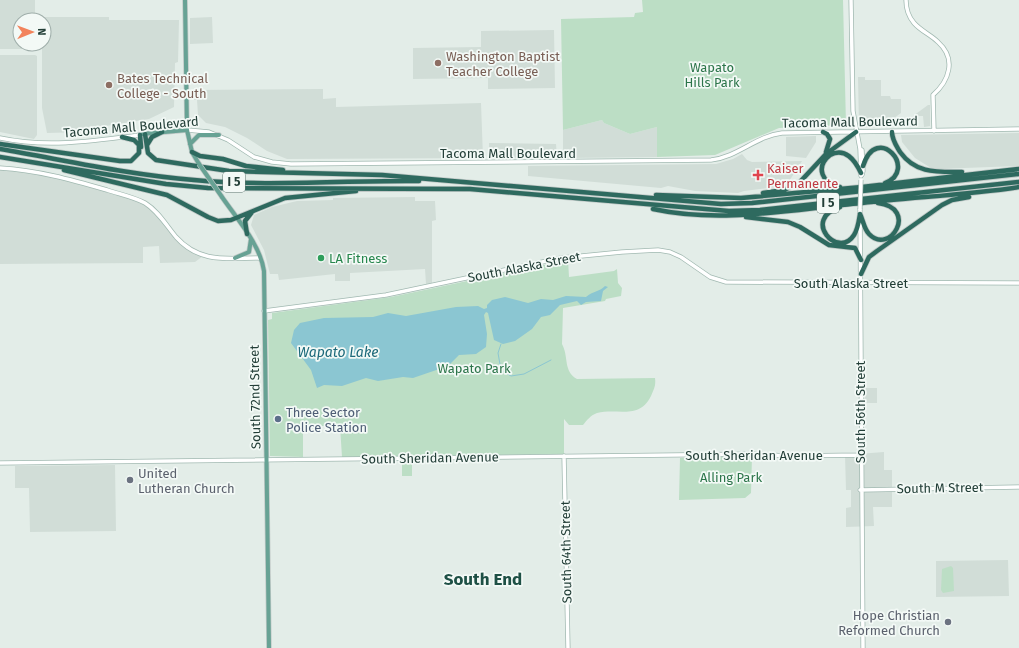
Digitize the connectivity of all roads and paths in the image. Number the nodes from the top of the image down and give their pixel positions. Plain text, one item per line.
1 (185, 0) edge
2 (851, 0) edge
3 (906, 0) edge
4 (1019, 129) edge
5 (187, 130) junction
6 (934, 131) junction
7 (162, 132) junction
8 (823, 132) junction
9 (856, 132) junction
10 (892, 132) junction
11 (142, 134) junction
12 (219, 135) junction
13 (122, 137) junction
14 (0, 138) edge
15 (0, 144) edge
16 (190, 144) junction
17 (860, 148) junction
18 (0, 149) edge
19 (148, 149) junction
20 (192, 152) junction
21 (139, 153) junction
22 (0, 156) edge
23 (31, 162) junction
24 (817, 163) junction
25 (863, 166) junction
26 (0, 168) edge
27 (1019, 169) edge
28 (983, 172) junction
29 (319, 173) junction
30 (861, 174) junction
31 (1019, 174) edge
32 (470, 182) junction
33 (1019, 182) edge
34 (855, 187) junction
35 (862, 187) junction
36 (1019, 187) edge
37 (390, 188) junction
38 (1006, 189) junction
39 (577, 191) junction
40 (709, 198) junction
41 (860, 203) junction
42 (636, 205) junction
43 (261, 207) junction
44 (860, 211) junction
45 (729, 216) junction
46 (236, 217) junction
47 (248, 234) junction
48 (250, 239) junction
49 (235, 258) junction
50 (260, 258) junction
51 (860, 260) junction
52 (860, 274) junction
53 (860, 283) junction
54 (1019, 283) edge
55 (264, 311) junction
56 (860, 454) junction
57 (564, 456) junction
58 (266, 460) junction
59 (0, 463) edge
60 (1019, 486) edge
61 (860, 490) junction
62 (269, 648) edge
63 (568, 648) edge
64 (863, 648) edge

1 - 5 main road, South 72nd Street
2 - 9 street, South 56th Street
3 - 6 street
4 - 6 street, Tacoma Mall Boulevard
5 - 7 main road, Tacoma Mall Boulevard
5 - 12 street, Tacoma Mall Boulevard
5 - 16 main road, South 72nd Street
6 - 10 street, Tacoma Mall Boulevard
7 - 11 main road, Tacoma Mall Boulevard
7 - 19 highway
8 - 9 street, Tacoma Mall Boulevard
8 - 12 street, Tacoma Mall Boulevard
8 - 24 highway
9 - 10 street, Tacoma Mall Boulevard
9 - 17 street, South 56th Street
9 - 24 highway
10 - 28 highway
11 - 13 street, Tacoma Mall Boulevard
11 - 19 highway
11 - 21 highway
12 - 16 main road
13 - 14 street, Tacoma Mall Boulevard
13 - 21 highway
15 - 21 highway
16 - 20 main road, South 72nd Street
17 - 25 street, South 56th Street
17 - 30 street, South 56th Street
18 - 32 highway, I 5
19 - 29 highway
20 - 29 highway
20 - 46 main road, South 72nd Street, bridge
22 - 23 highway, I 5
23 - 37 highway, I 5
23 - 46 highway
24 - 40 highway
25 - 30 street, South 56th Street
25 - 35 highway
26 - 49 street
27 - 28 highway
28 - 35 highway
29 - 32 highway
30 - 34 highway
30 - 44 street, South 56th Street, bridge
31 - 39 highway, I 5
32 - 39 highway, I 5
33 - 42 highway, I 5
34 - 35 highway
34 - 40 highway
36 - 38 highway
37 - 42 highway, I 5
37 - 43 highway
38 - 41 highway
38 - 52 highway
39 - 40 highway
41 - 44 highway
41 - 44 highway
41 - 45 highway
42 - 45 highway
43 - 46 highway
43 - 47 highway
44 - 51 street, South 56th Street
45 - 51 highway
46 - 47 main road, South 72nd Street
47 - 48 main road, South 72nd Street
48 - 49 main road
48 - 50 main road, South 72nd Street
49 - 50 street
50 - 55 main road, South 72nd Street
51 - 52 street, South 56th Street
52 - 53 street, South 56th Street
53 - 54 street, South Alaska Street
53 - 55 street, South Alaska Street
53 - 56 street, South 56th Street
55 - 58 main road, South 72nd Street
56 - 57 street, South Sheridan Avenue
56 - 61 street, South 56th Street
57 - 58 street, South Sheridan Avenue
57 - 63 street, South 64th Street
58 - 59 street, South Sheridan Avenue
58 - 62 main road, South 72nd Street
60 - 61 street, South M Street
61 - 64 street, South 56th Street

